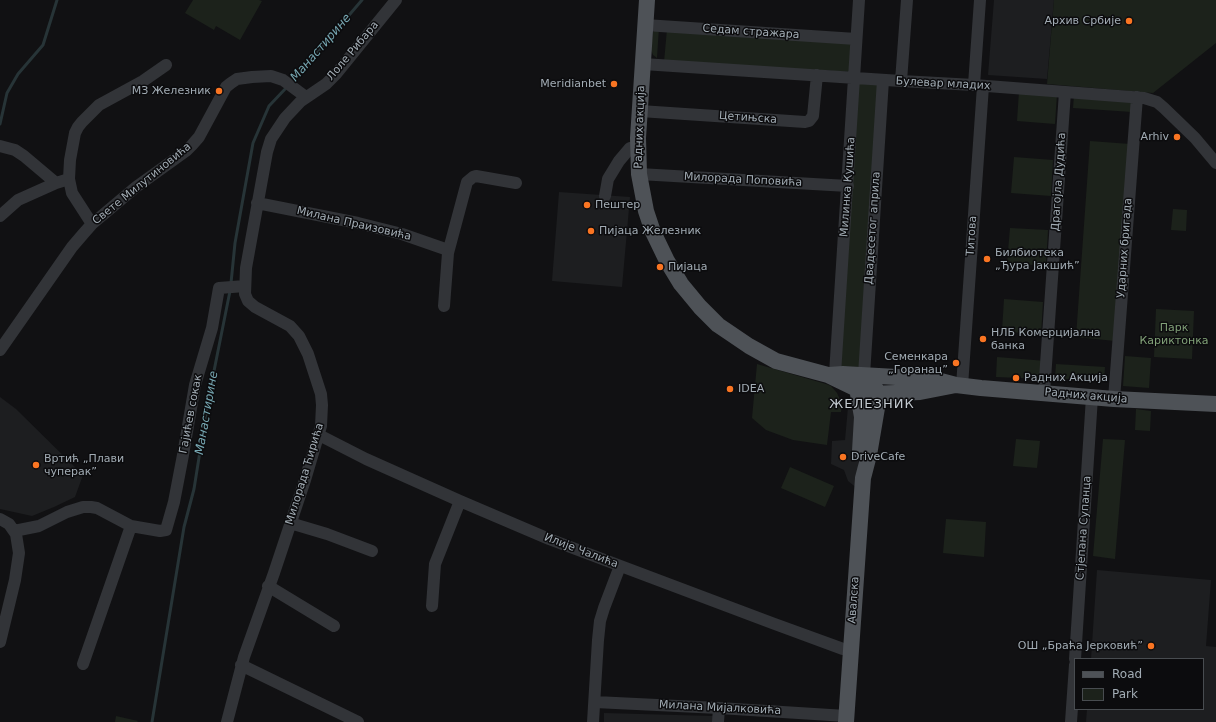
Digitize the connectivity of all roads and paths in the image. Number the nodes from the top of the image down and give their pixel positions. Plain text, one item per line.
1 (396, 0) edge
2 (647, 0) edge
3 (859, 0) edge
4 (907, 0) edge
5 (980, 0) edge
6 (645, 25) junction
7 (856, 39) junction
8 (643, 64) junction
9 (166, 65) dead end
10 (817, 75) junction
11 (854, 78) junction
12 (883, 80) junction
13 (901, 82) junction
14 (978, 85) junction
15 (1065, 92) junction
16 (306, 97) junction
17 (1137, 97) junction
18 (640, 111) junction
19 (638, 146) junction
20 (4, 147) edge
21 (1216, 163) edge
22 (639, 174) junction
23 (69, 179) junction
24 (56, 183) junction
25 (516, 183) dead end
26 (848, 186) junction
27 (605, 196) dead end
28 (257, 203) junction
29 (0, 216) edge
30 (92, 224) junction
31 (448, 250) junction
32 (241, 286) junction
33 (444, 306) dead end
34 (0, 350) edge
35 (831, 375) junction
36 (865, 375) junction
37 (959, 386) junction
38 (859, 390) junction
39 (920, 392) junction
40 (1044, 393) junction
41 (878, 395) junction
42 (1092, 397) junction
43 (1114, 399) junction
44 (1216, 404) edge
45 (872, 432) junction
46 (319, 435) junction
47 (863, 478) junction
48 (460, 501) junction
49 (0, 519) edge
50 (290, 522) junction
51 (130, 526) junction
52 (14, 531) junction
53 (372, 551) dead end
54 (620, 566) junction
55 (268, 586) junction
56 (432, 606) dead end
57 (334, 626) dead end
58 (0, 642) edge
59 (850, 651) junction
60 (1075, 658) edge
61 (83, 664) dead end
62 (241, 665) junction
63 (1074, 679) edge
64 (595, 702) junction
65 (719, 708) junction
66 (846, 719) edge
67 (227, 722) edge
68 (358, 722) edge
69 (593, 722) edge
70 (718, 722) edge
71 (1071, 722) edge

1 - 16 street, Лоле Рибара
2 - 6 main road, Радних акција
3 - 7 street, Милинка Кушића
4 - 13 street
5 - 14 street, Титова
6 - 7 street, Седам стражара
6 - 8 main road, Радних акција
7 - 11 street, Милинка Кушића
8 - 10 street, Булевар младих
8 - 18 main road, Радних акција
9 - 23 street
10 - 11 street, Булевар младих
10 - 18 street, Цетињска
11 - 12 street, Булевар младих
11 - 26 street, Милинка Кушића
12 - 13 street, Булевар младих
12 - 36 street, Двадесетог априла
13 - 14 street, Булевар младих
14 - 15 street, Булевар младих
14 - 37 street, Титова
15 - 17 street, Булевар младих
15 - 40 street, Драгојла Дудића
16 - 28 street, Милорада Ћирића
16 - 30 street, Свете Милутиновића
17 - 21 street, Булевар младих
17 - 43 street, Ударних бригада
18 - 19 main road, Радних акција
19 - 22 main road, Радних акција
19 - 27 street
20 - 24 street
22 - 26 street, Милорада Поповића
22 - 35 main road, Радних акција
23 - 24 street
23 - 30 street
24 - 29 street
25 - 31 street
26 - 35 street, Милинка Кушића
28 - 31 street, Милана Праизовића
28 - 32 street, Милорада Ћирића
30 - 34 street, Свете Милутиновића
31 - 33 street
32 - 46 street, Милорада Ћирића
32 - 51 street, Гајићев сокак
35 - 36 main road, Радних акција
35 - 38 main road, Радних акција
36 - 37 main road, Радних акција
36 - 38 main road
36 - 41 main road
37 - 39 main road, Радних акција
37 - 40 main road, Радних акција
38 - 41 main road, Радних акција
38 - 47 main road, Авалска
39 - 41 main road, Радних акција
39 - 45 main road
40 - 42 main road, Радних акција
41 - 45 main road, Авалска
42 - 43 main road, Радних акција
42 - 60 street, Стјепана Супанца
43 - 44 main road, Радних акција
45 - 47 main road, Авалска
46 - 48 street, Илије Чалића
46 - 50 street, Милорада Ћирића
47 - 59 main road, Авалска
48 - 54 street, Илије Чалића
48 - 56 street
49 - 52 street
50 - 53 street
50 - 55 street, Милорада Ћирића
51 - 52 street, Гајићев сокак
51 - 61 street
52 - 58 street
54 - 59 street, Илије Чалића
54 - 64 street
55 - 57 street
55 - 62 street, Милорада Ћирића
59 - 66 main road, Авалска
62 - 67 street, Милорада Ћирића
62 - 68 street
63 - 71 street
64 - 65 street, Милана Мијалковића
64 - 69 street
65 - 66 street, Милана Мијалковића
65 - 70 street

